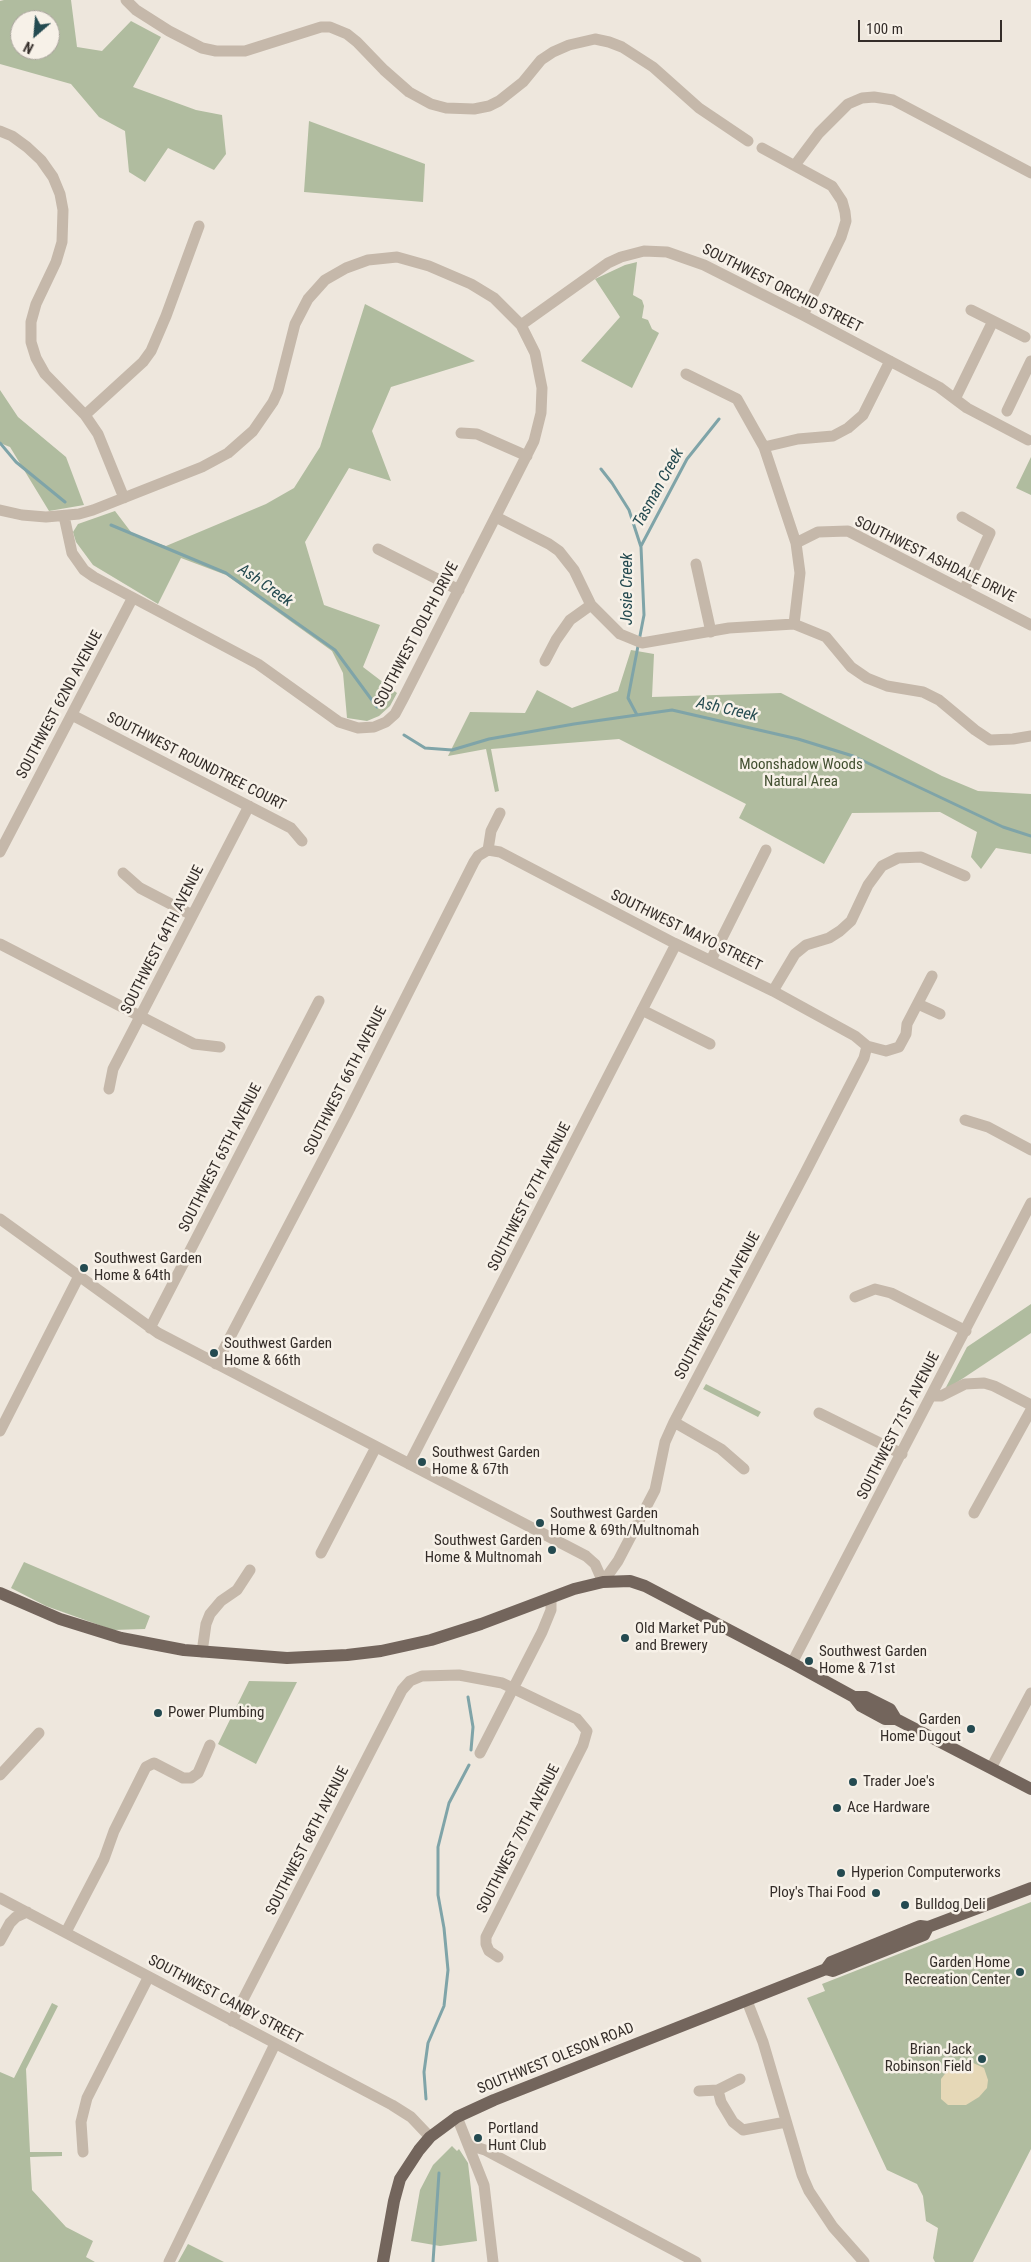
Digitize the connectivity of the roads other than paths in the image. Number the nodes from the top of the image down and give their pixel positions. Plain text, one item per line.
1 (126, 0) edge
2 (0, 131) edge
3 (748, 140) dead end
4 (762, 148) dead end
5 (795, 165) junction
6 (1031, 173) edge
7 (199, 226) dead end
8 (971, 310) dead end
9 (803, 315) junction
10 (992, 320) junction
11 (521, 324) junction
12 (1025, 337) dead end
13 (1031, 361) edge
14 (890, 362) junction
15 (686, 374) dead end
16 (955, 399) junction
17 (1007, 411) dead end
18 (85, 415) junction
19 (461, 434) dead end
20 (1028, 440) dead end
21 (764, 447) junction
22 (526, 456) junction
23 (124, 498) junction
24 (0, 510) edge
25 (64, 516) junction
26 (496, 517) junction
27 (962, 517) dead end
28 (796, 543) junction
29 (378, 549) dead end
30 (696, 564) dead end
31 (459, 590) junction
32 (964, 590) junction
33 (132, 599) junction
34 (591, 605) junction
35 (794, 624) junction
36 (1031, 625) edge
37 (711, 632) junction
38 (545, 661) dead end
39 (72, 715) junction
40 (1031, 736) edge
41 (249, 806) junction
42 (500, 813) dead end
43 (302, 841) dead end
44 (488, 850) junction
45 (766, 850) dead end
46 (0, 852) edge
47 (123, 873) dead end
48 (965, 876) dead end
49 (192, 915) junction
50 (0, 944) edge
51 (676, 944) junction
52 (711, 960) junction
53 (932, 976) dead end
54 (773, 991) junction
55 (319, 1001) dead end
56 (918, 1004) junction
57 (642, 1010) junction
58 (940, 1014) dead end
59 (140, 1017) junction
60 (710, 1044) dead end
61 (867, 1046) junction
62 (220, 1047) dead end
63 (109, 1090) dead end
64 (965, 1120) dead end
65 (1031, 1150) edge
66 (1031, 1203) edge
67 (0, 1219) edge
68 (79, 1276) junction
69 (855, 1297) dead end
70 (150, 1328) junction
71 (966, 1331) junction
72 (216, 1364) junction
73 (932, 1396) junction
74 (1031, 1405) edge
75 (1031, 1410) edge
76 (819, 1413) dead end
77 (674, 1422) junction
78 (0, 1431) edge
79 (376, 1447) junction
80 (902, 1454) junction
81 (409, 1464) junction
82 (744, 1469) dead end
83 (974, 1513) dead end
84 (321, 1554) dead end
85 (250, 1570) dead end
86 (602, 1582) junction
87 (0, 1593) edge
88 (550, 1597) junction
89 (202, 1652) junction
90 (792, 1663) junction
91 (513, 1688) junction
92 (1031, 1693) edge
93 (39, 1733) dead end
94 (210, 1745) dead end
95 (480, 1753) dead end
96 (991, 1768) junction
97 (0, 1775) edge
98 (1031, 1789) edge
99 (1031, 1888) edge
100 (0, 1898) edge
101 (27, 1912) junction
102 (66, 1932) junction
103 (0, 1941) edge
104 (498, 1957) dead end
105 (148, 1978) junction
106 (747, 2001) junction
107 (232, 2021) junction
108 (275, 2044) junction
109 (740, 2078) dead end
110 (718, 2090) junction
111 (699, 2091) dead end
112 (457, 2117) junction
113 (786, 2122) junction
114 (430, 2137) junction
115 (469, 2145) junction
116 (83, 2152) dead end
117 (169, 2262) edge
118 (383, 2262) edge
119 (493, 2262) edge
120 (696, 2262) edge
121 (864, 2262) edge

1 - 3 street
2 - 18 street
4 - 5 street
5 - 6 street
5 - 9 street
7 - 18 street
8 - 10 street
9 - 11 street, SOUTHWEST ORCHID STREET
9 - 14 street, SOUTHWEST ORCHID STREET
10 - 12 street
10 - 16 street
11 - 22 street, SOUTHWEST DOLPH DRIVE
11 - 23 street
13 - 17 street
14 - 16 street, SOUTHWEST ORCHID STREET
14 - 21 street
15 - 21 street
16 - 20 street, SOUTHWEST ORCHID STREET
18 - 23 street
19 - 22 street
21 - 28 street
22 - 26 street, SOUTHWEST DOLPH DRIVE
23 - 25 street
24 - 25 street
25 - 33 street, SOUTHWEST DOLPH DRIVE
26 - 31 street, SOUTHWEST DOLPH DRIVE
26 - 34 street
27 - 32 street
28 - 32 street, SOUTHWEST ASHDALE DRIVE
28 - 35 street
29 - 31 street
30 - 37 street
31 - 33 street, SOUTHWEST DOLPH DRIVE
32 - 36 street, SOUTHWEST ASHDALE DRIVE
33 - 39 street, SOUTHWEST 62ND AVENUE
34 - 37 street
34 - 38 street
35 - 37 street
35 - 40 street
39 - 41 street, SOUTHWEST ROUNDTREE COURT
39 - 46 street, SOUTHWEST 62ND AVENUE
41 - 43 street, SOUTHWEST ROUNDTREE COURT
41 - 49 street, SOUTHWEST 64TH AVENUE
42 - 44 street, SOUTHWEST 66TH AVENUE
44 - 51 street, SOUTHWEST MAYO STREET
44 - 72 street, SOUTHWEST 66TH AVENUE
45 - 52 street
47 - 49 street
48 - 54 street
49 - 59 street, SOUTHWEST 64TH AVENUE
50 - 59 street
51 - 52 street, SOUTHWEST MAYO STREET
51 - 57 street, SOUTHWEST 67TH AVENUE
52 - 54 street, SOUTHWEST MAYO STREET
53 - 56 street
54 - 61 street, SOUTHWEST MAYO STREET
55 - 70 street, SOUTHWEST 65TH AVENUE
56 - 58 street
56 - 61 street
57 - 60 street
57 - 81 street, SOUTHWEST 67TH AVENUE
59 - 62 street
59 - 63 street, SOUTHWEST 64TH AVENUE
61 - 77 street, SOUTHWEST 69TH AVENUE
64 - 65 street
66 - 71 street, SOUTHWEST 71ST AVENUE
67 - 68 street
68 - 70 street
68 - 78 street
69 - 71 street
70 - 72 street
71 - 73 street, SOUTHWEST 71ST AVENUE
72 - 79 street
73 - 74 street
73 - 80 street, SOUTHWEST 71ST AVENUE
75 - 83 street
76 - 80 street
77 - 82 street
77 - 86 street, SOUTHWEST 69TH AVENUE
79 - 81 street
79 - 84 street
80 - 90 street, SOUTHWEST 71ST AVENUE
81 - 86 street
85 - 89 street
86 - 88 main road
86 - 90 main road
87 - 89 main road
88 - 89 main road
88 - 91 street
90 - 96 main road
91 - 95 street
91 - 104 street, SOUTHWEST 70TH AVENUE
91 - 107 street, SOUTHWEST 68TH AVENUE
92 - 96 street
93 - 97 street
94 - 102 street
96 - 98 main road
99 - 106 main road, SOUTHWEST OLESON ROAD
100 - 101 street, SOUTHWEST CANBY STREET
101 - 102 street, SOUTHWEST CANBY STREET
101 - 103 street
102 - 105 street, SOUTHWEST CANBY STREET
105 - 107 street, SOUTHWEST CANBY STREET
105 - 116 street
106 - 112 main road, SOUTHWEST OLESON ROAD
106 - 113 street
107 - 108 street, SOUTHWEST CANBY STREET
108 - 114 street, SOUTHWEST CANBY STREET
108 - 117 street
109 - 110 street
110 - 111 street
110 - 113 street
112 - 114 main road, SOUTHWEST OLESON ROAD
112 - 115 street
113 - 121 street
114 - 118 main road, SOUTHWEST OLESON ROAD
115 - 119 street
115 - 120 street

